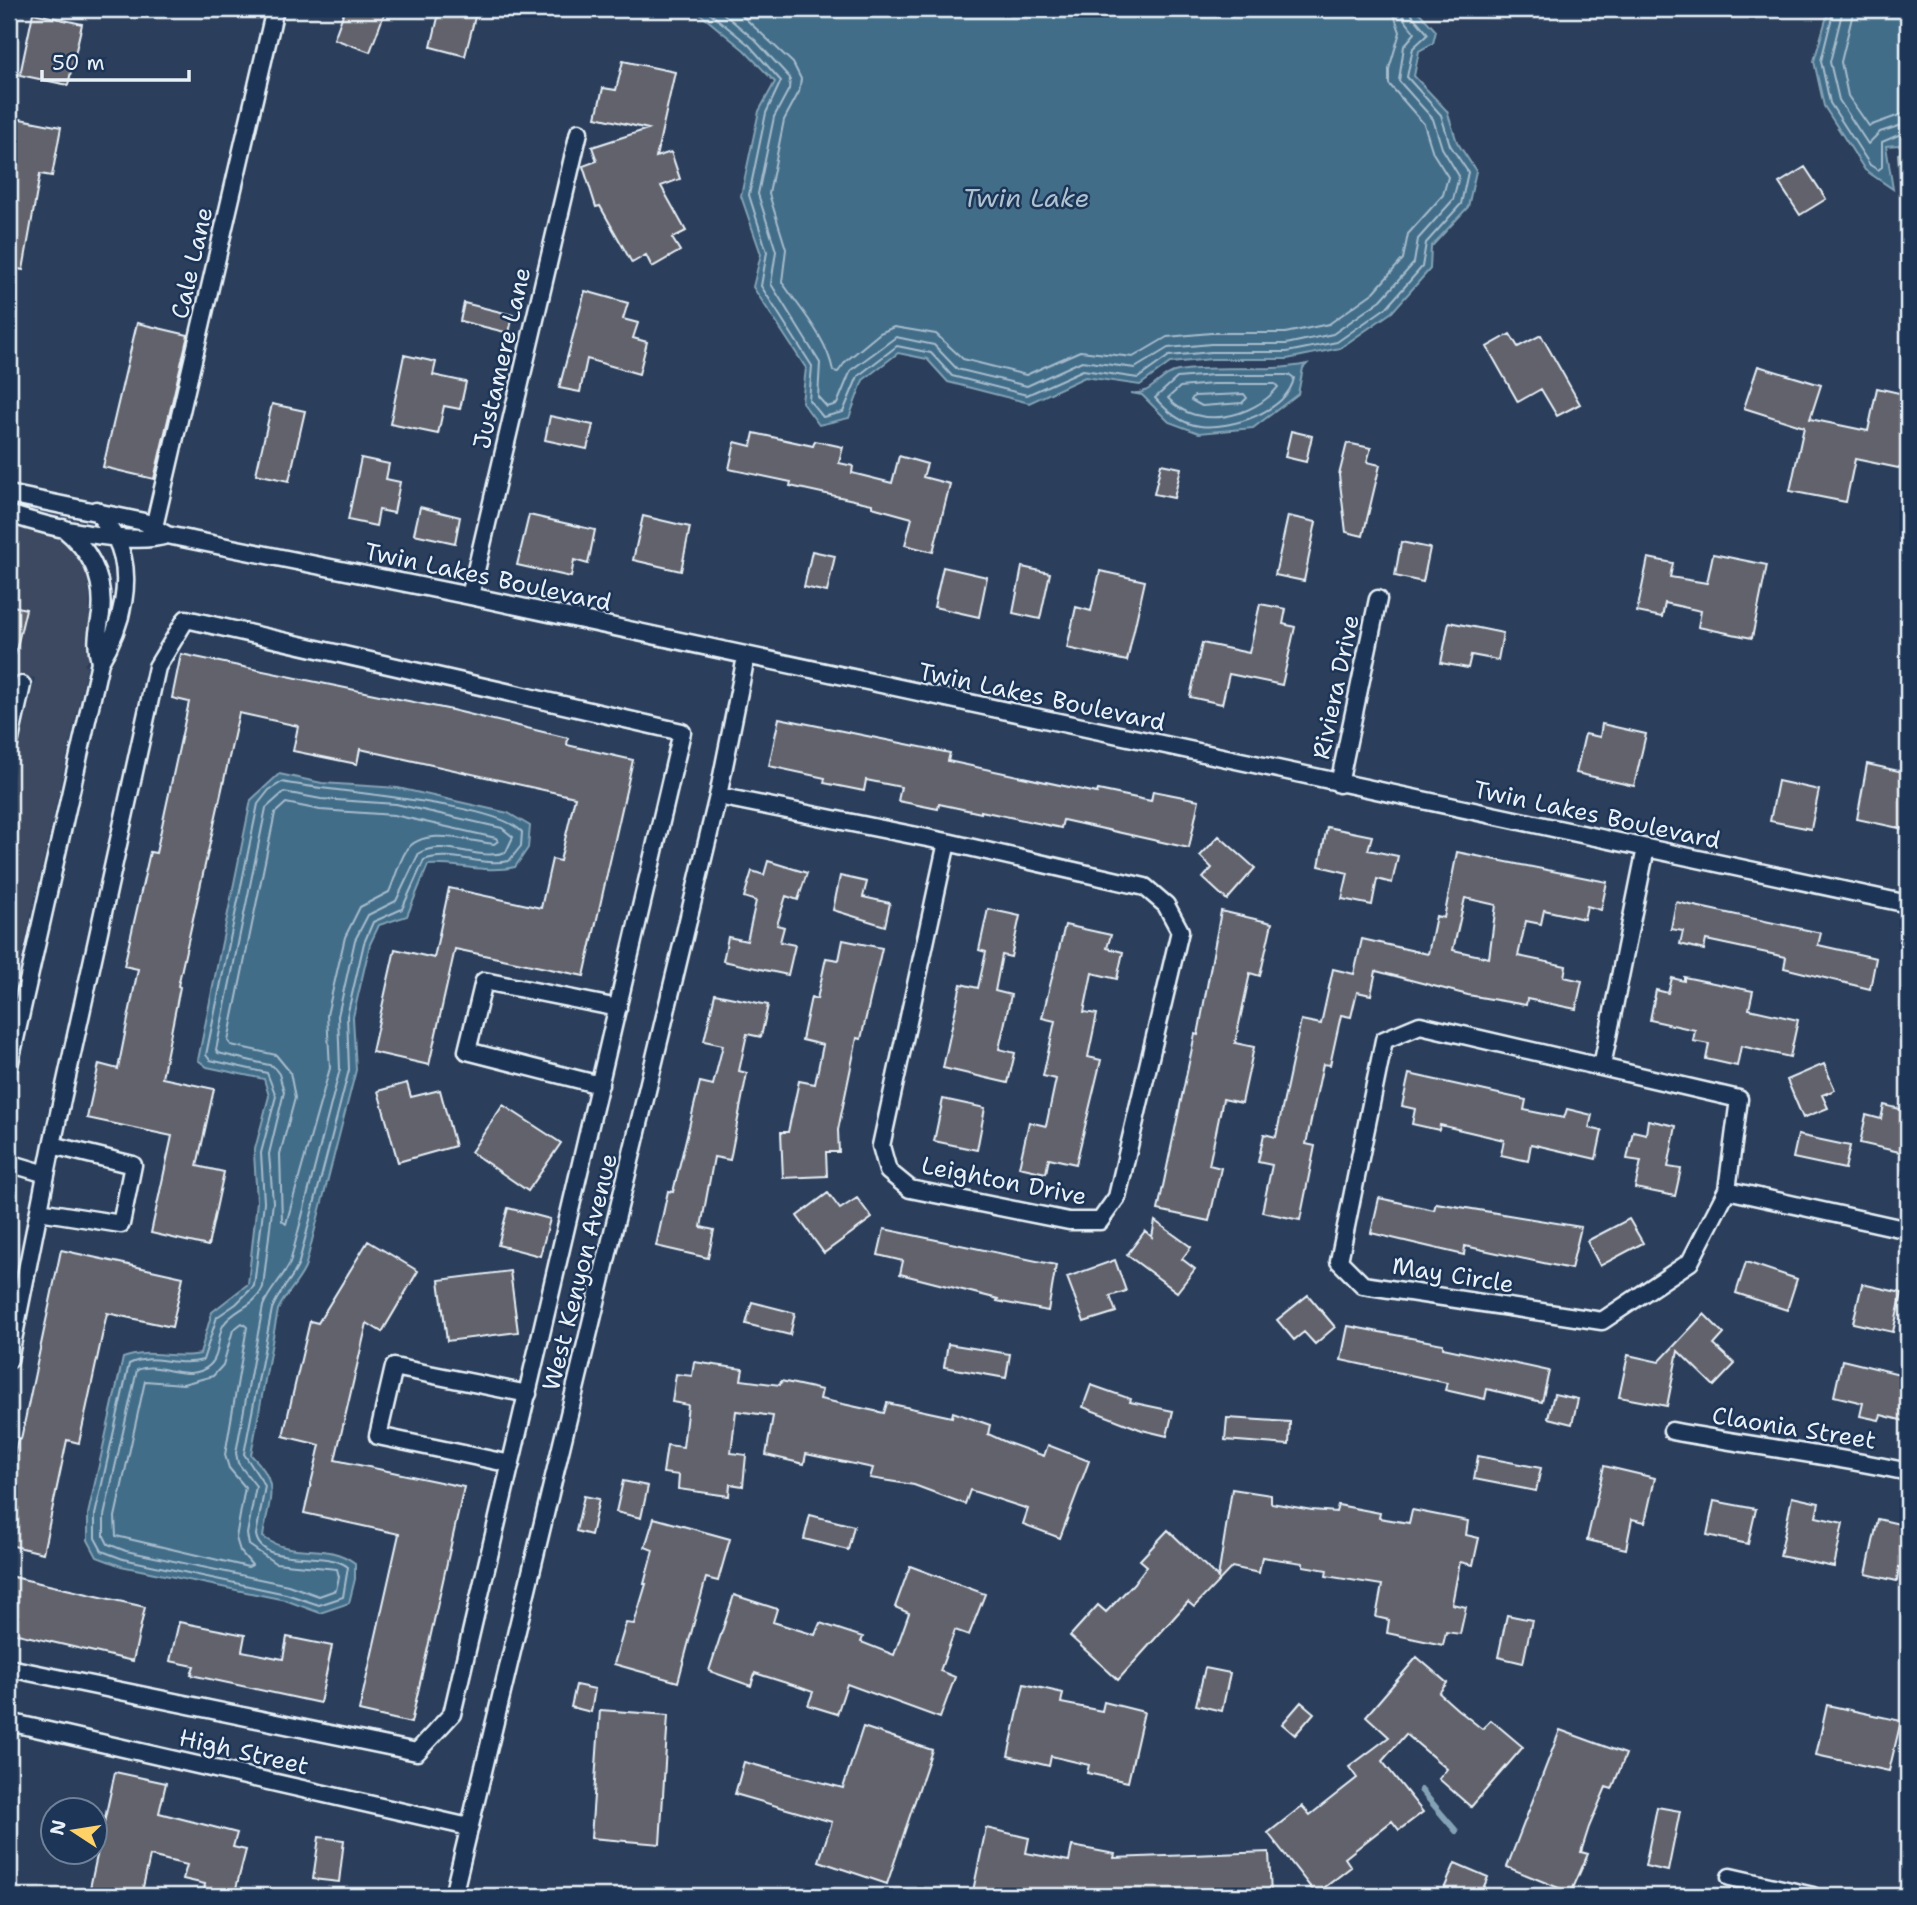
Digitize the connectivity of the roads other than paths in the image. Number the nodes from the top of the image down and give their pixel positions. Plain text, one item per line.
1 (275, 9) edge
2 (579, 132) dead end
3 (9, 494) edge
4 (96, 510) junction
5 (9, 514) edge
6 (60, 526) junction
7 (161, 531) junction
8 (115, 538) junction
9 (470, 596) junction
10 (1378, 599) dead end
11 (746, 657) junction
12 (100, 662) junction
13 (22, 685) dead end
14 (9, 744) edge
15 (1339, 784) junction
16 (718, 796) junction
17 (947, 842) junction
18 (1646, 848) junction
19 (1908, 905) edge
20 (618, 1007) junction
21 (9, 1066) edge
22 (1602, 1066) junction
23 (600, 1085) junction
24 (52, 1145) junction
25 (9, 1163) edge
26 (46, 1174) junction
27 (1727, 1191) junction
28 (38, 1211) junction
29 (1908, 1230) edge
30 (9, 1360) edge
31 (527, 1394) junction
32 (1672, 1431) dead end
33 (511, 1464) junction
34 (1908, 1472) edge
35 (9, 1668) edge
36 (9, 1722) edge
37 (469, 1827) junction
38 (1730, 1877) dead end
39 (453, 1896) edge
40 (1813, 1896) edge

1 - 7 street, Cale Lane
2 - 9 street, Justamere Lane
3 - 4 street, Twin Lakes Boulevard
4 - 7 street, Twin Lakes Boulevard
4 - 8 street
5 - 6 street, Twin Lakes Boulevard
6 - 8 street, Twin Lakes Boulevard
6 - 12 street
7 - 8 street, Twin Lakes Boulevard
7 - 9 street, Twin Lakes Boulevard
8 - 12 street
9 - 11 street, Twin Lakes Boulevard
10 - 15 street, Riviera Drive
11 - 15 street, Twin Lakes Boulevard
11 - 16 street, West Kenyon Avenue
12 - 21 street
13 - 14 street
15 - 18 street, Twin Lakes Boulevard
16 - 17 street, Leighton Drive
16 - 37 street, West Kenyon Avenue
17 - 17 street, Leighton Drive
18 - 19 street, Twin Lakes Boulevard
18 - 22 street
20 - 23 street
20 - 23 street
20 - 24 street
22 - 27 street, May Circle
22 - 27 street, May Circle
23 - 31 street
24 - 26 street
24 - 28 street
25 - 26 street
26 - 28 street
27 - 29 street
28 - 30 street
31 - 33 street
31 - 33 street
32 - 34 street, Claonia Street
33 - 35 street
36 - 37 street, High Street
37 - 39 street, West Kenyon Avenue
38 - 40 street

